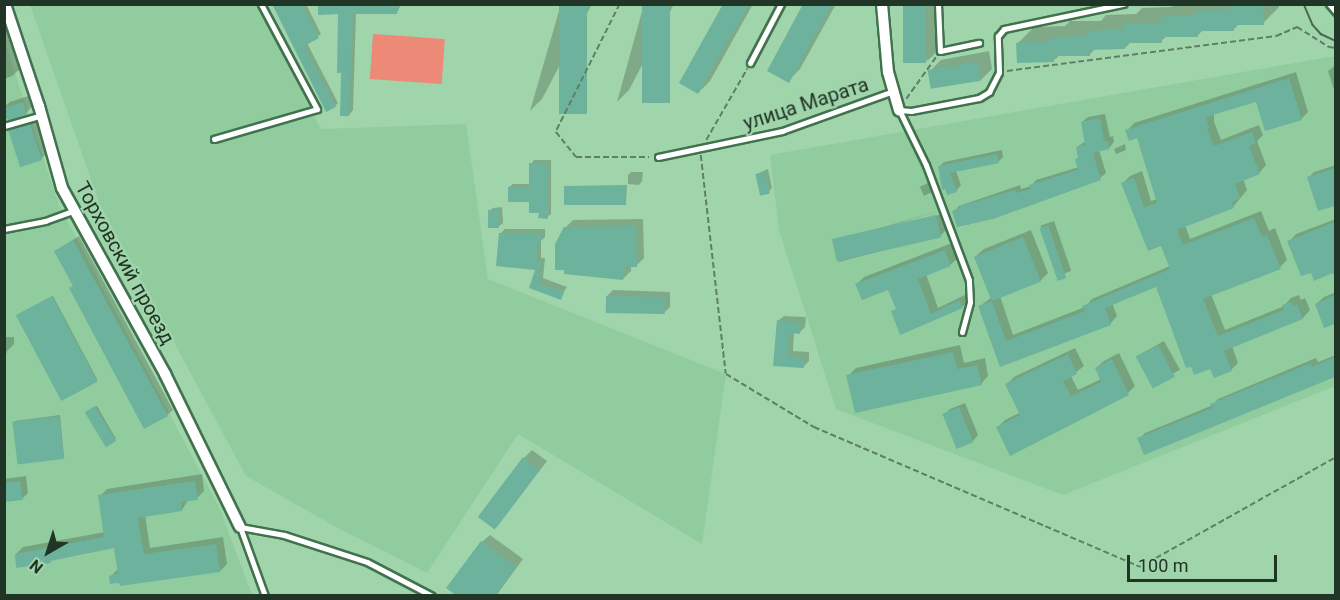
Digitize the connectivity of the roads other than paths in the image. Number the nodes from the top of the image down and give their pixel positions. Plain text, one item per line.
1 (5, 4) edge
2 (261, 4) edge
3 (781, 4) edge
4 (882, 4) edge
5 (938, 4) edge
6 (1124, 4) edge
7 (1329, 4) edge
8 (1335, 12) edge
9 (979, 44) dead end
10 (750, 63) road end
11 (893, 91) junction
12 (899, 110) junction
13 (42, 115) junction
14 (4, 126) edge
15 (214, 140) dead end
16 (658, 157) road end
17 (72, 211) junction
18 (4, 229) edge
19 (962, 332) dead end
20 (240, 527) junction
21 (265, 596) edge
22 (432, 596) edge

1 - 13 street, Торховский проезд
2 - 15 lane
3 - 10 lane
4 - 11 street
5 - 9 lane
6 - 12 lane
7 - 8 lane
11 - 12 street
11 - 16 lane, улица Марата
12 - 19 lane
13 - 14 lane
13 - 17 street, Торховский проезд
17 - 18 lane
17 - 20 street, Торховский проезд
20 - 21 lane
20 - 22 lane

